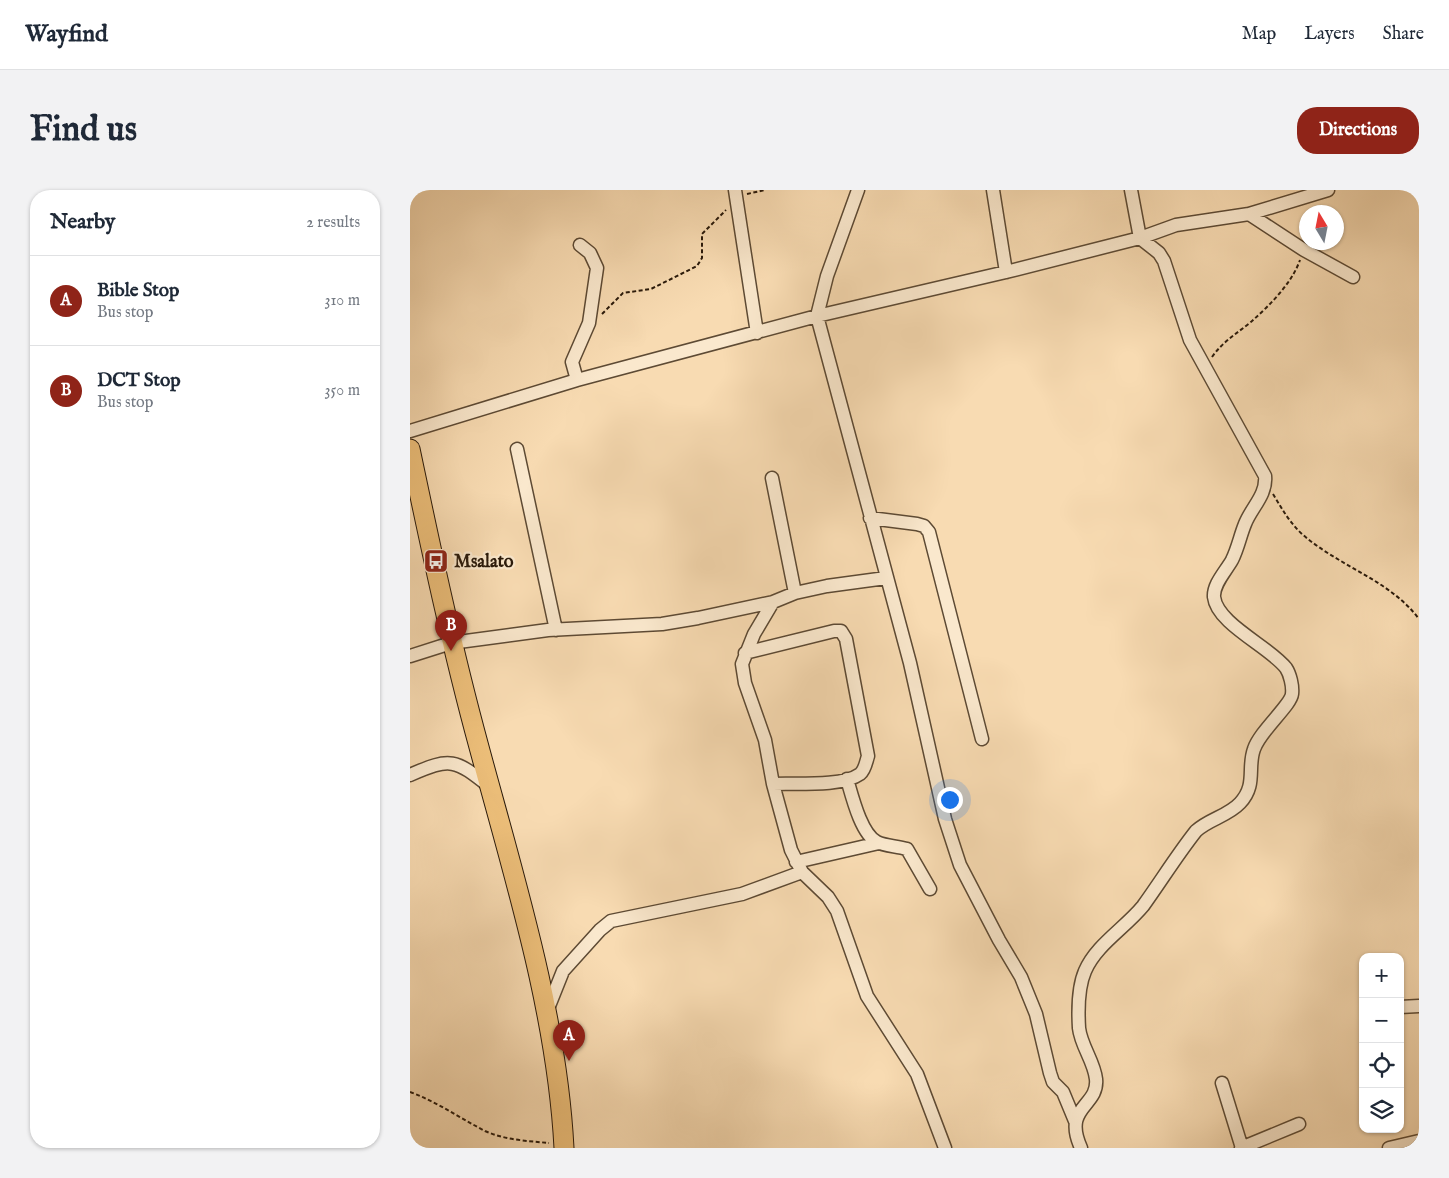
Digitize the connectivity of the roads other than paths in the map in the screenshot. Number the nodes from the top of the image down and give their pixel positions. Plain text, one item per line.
1 (858, 190) edge
2 (993, 190) edge
3 (1131, 190) edge
4 (1328, 190) edge
5 (735, 195) edge
6 (1295, 195) edge
7 (1249, 214) junction
8 (1140, 238) junction
9 (580, 245) dead end
10 (1006, 272) junction
11 (1354, 277) dead end
12 (817, 316) junction
13 (758, 333) junction
14 (577, 380) junction
15 (410, 431) edge
16 (410, 449) edge
17 (517, 449) dead end
18 (772, 478) dead end
19 (870, 518) junction
20 (886, 578) junction
21 (795, 593) junction
22 (773, 602) junction
23 (556, 630) junction
24 (451, 643) junction
25 (745, 653) junction
26 (410, 656) edge
27 (982, 739) dead end
28 (410, 775) edge
29 (847, 779) junction
30 (773, 784) junction
31 (492, 788) junction
32 (879, 843) junction
33 (799, 867) junction
34 (930, 889) dead end
35 (1419, 1006) edge
36 (1404, 1008) edge
37 (547, 1011) junction
38 (1222, 1083) dead end
39 (1075, 1121) junction
40 (1299, 1124) dead end
41 (1419, 1141) edge
42 (564, 1146) edge
43 (945, 1148) edge
44 (1081, 1148) edge
45 (1242, 1148) edge
46 (1389, 1148) edge

1 - 12 street
2 - 10 street
3 - 8 street
4 - 6 street
5 - 13 street
6 - 7 street
7 - 8 street
7 - 11 street
8 - 10 street
8 - 39 street
9 - 14 street
10 - 12 street
12 - 13 street
12 - 19 street
13 - 14 street
14 - 15 street
16 - 24 highway
17 - 23 street
18 - 21 street
19 - 20 street
19 - 27 street
20 - 21 street
20 - 39 street
21 - 22 street
22 - 23 street
22 - 25 street
23 - 24 street
24 - 26 street
24 - 31 highway
25 - 29 street
25 - 30 street
28 - 31 street
29 - 30 street
29 - 32 street
30 - 33 street
31 - 37 highway
32 - 33 street
32 - 34 street
33 - 37 street
33 - 43 street
35 - 36 street
37 - 42 highway
38 - 45 street
39 - 44 street
40 - 45 street
41 - 46 street

